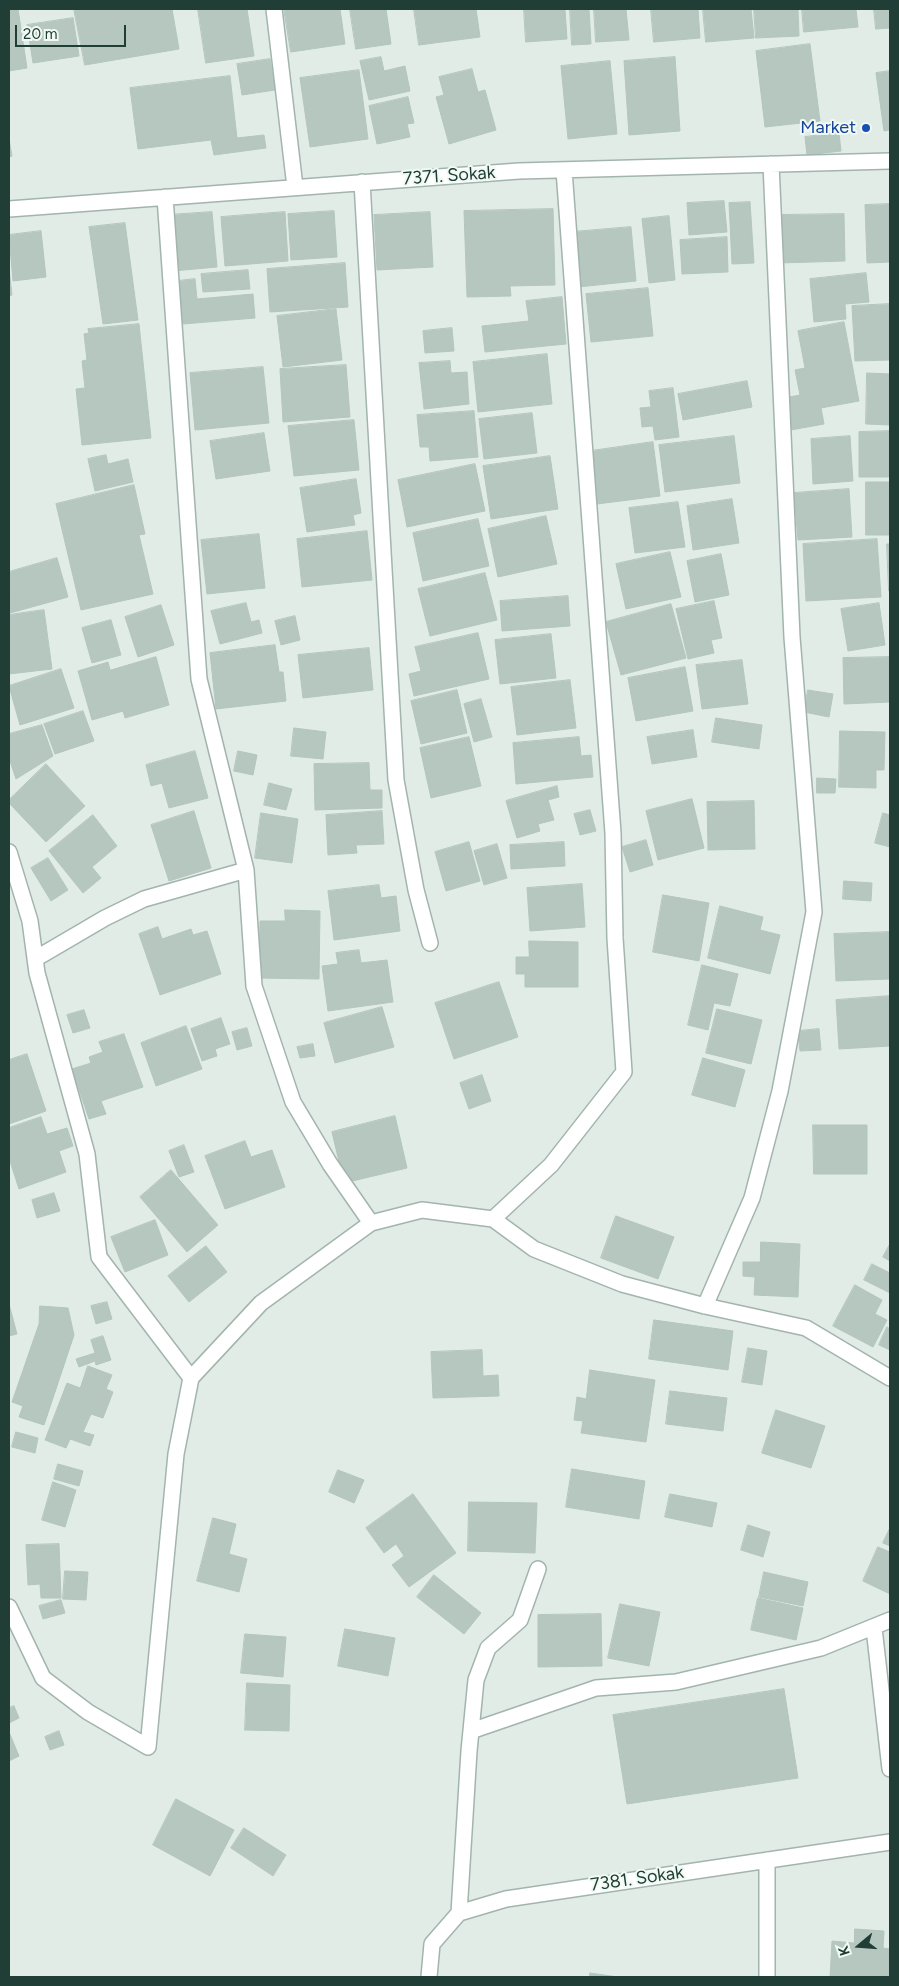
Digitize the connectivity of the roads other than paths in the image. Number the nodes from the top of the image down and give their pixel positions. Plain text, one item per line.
1 (274, 9) edge
2 (890, 161) edge
3 (770, 164) junction
4 (564, 170) junction
5 (362, 182) junction
6 (295, 187) junction
7 (165, 197) junction
8 (9, 209) edge
9 (9, 852) edge
10 (246, 870) junction
11 (430, 943) dead end
12 (35, 959) junction
13 (493, 1219) junction
14 (371, 1223) junction
15 (705, 1306) junction
16 (191, 1378) junction
17 (890, 1378) edge
18 (538, 1569) dead end
19 (9, 1607) edge
20 (890, 1620) edge
21 (874, 1628) junction
22 (471, 1731) junction
23 (890, 1770) edge
24 (890, 1842) edge
25 (766, 1860) junction
26 (459, 1913) junction
27 (429, 1977) edge
28 (767, 1977) edge

1 - 6 street
2 - 3 street, 7371. Sokak
3 - 4 street, 7371. Sokak
3 - 15 street
4 - 5 street, 7371. Sokak
4 - 13 street
5 - 6 street, 7371. Sokak
5 - 11 street
6 - 7 street, 7371. Sokak
7 - 8 street, 7371. Sokak
7 - 10 street
9 - 12 street
10 - 12 street
10 - 14 street
12 - 16 street
13 - 14 street
13 - 15 street
14 - 16 street
15 - 17 street
16 - 19 street
18 - 22 street
20 - 21 street
21 - 22 street
21 - 23 street
22 - 26 street
24 - 25 street, 7381. Sokak
25 - 26 street, 7381. Sokak
25 - 28 street
26 - 27 street

